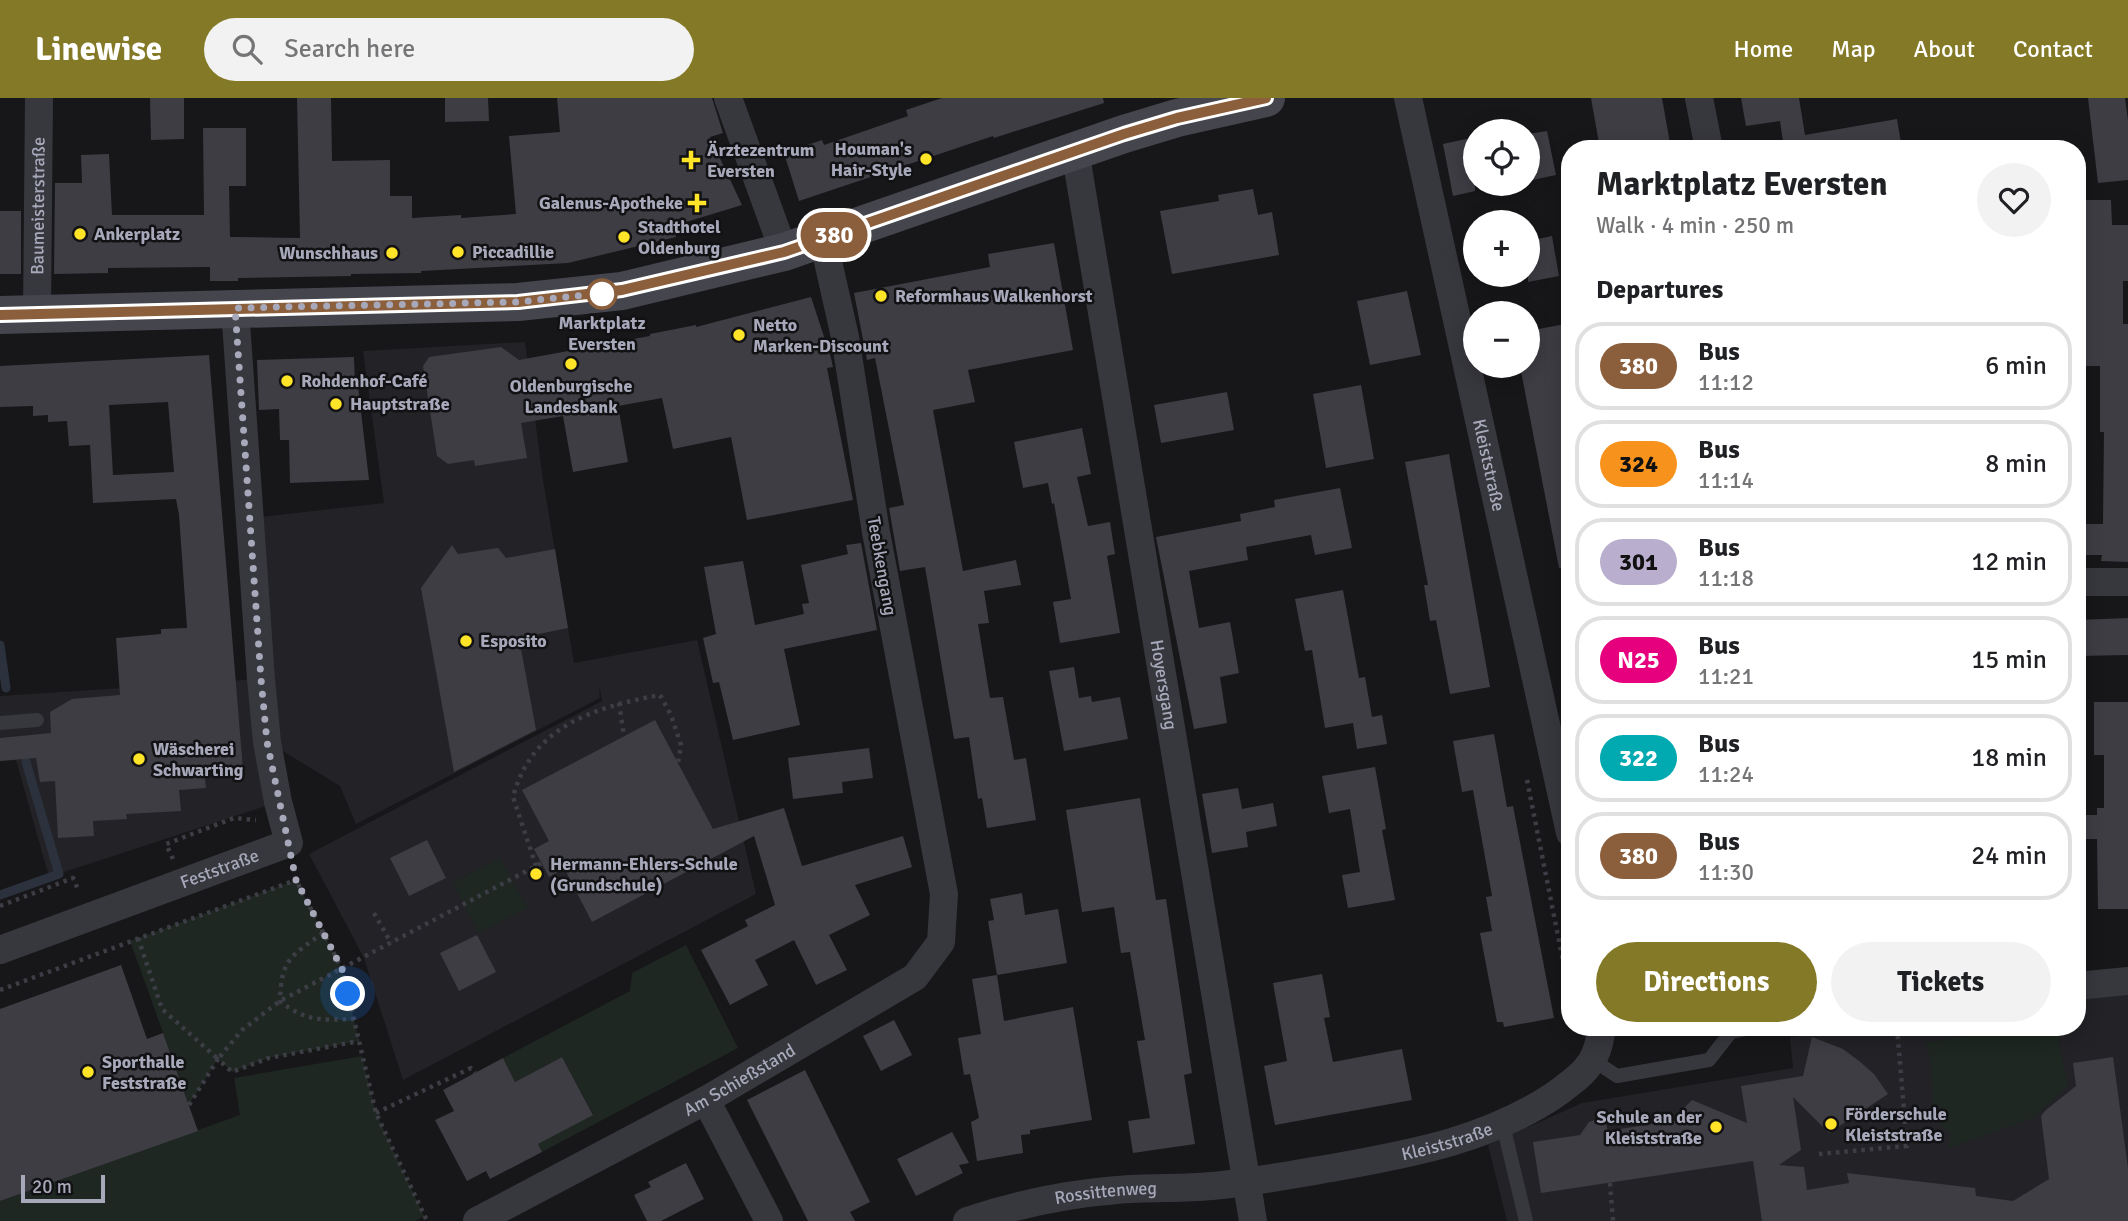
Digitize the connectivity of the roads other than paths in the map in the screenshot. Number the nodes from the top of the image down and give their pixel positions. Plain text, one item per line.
1 (39, 98) edge
2 (728, 98) edge
3 (1266, 98) edge
4 (1408, 98) edge
5 (1699, 98) edge
6 (1173, 108) edge
7 (1707, 140) edge
8 (1075, 150) junction
9 (823, 239) junction
10 (784, 252) junction
11 (235, 308) junction
12 (18, 315) edge
13 (2086, 582) edge
14 (2128, 582) edge
15 (37, 720) dead end
16 (0, 723) edge
17 (1561, 791) edge
18 (944, 894) joint
19 (0, 950) edge
20 (2128, 981) edge
21 (2086, 985) edge
22 (1600, 1036) edge
23 (1728, 1036) edge
24 (1593, 1059) junction
25 (706, 1100) junction
26 (1503, 1125) junction
27 (1246, 1182) junction
28 (477, 1221) edge
29 (769, 1221) edge
30 (967, 1221) edge
31 (1253, 1221) edge
32 (1525, 1221) edge

1 - 12 street, Baumeisterstraße
2 - 10 street
3 - 6 street
4 - 17 street, Kleiststraße
5 - 7 street
6 - 8 street
8 - 9 street
8 - 27 street, Hoyersgang
9 - 10 street
9 - 18 street, Teebkengang
10 - 11 street
11 - 12 street
11 - 19 street, Feststraße
13 - 14 street
15 - 16 lane
18 - 25 street, Am Schießstand
20 - 21 street
22 - 24 street, Kleiststraße
23 - 24 lane
24 - 26 street, Kleiststraße
25 - 28 street, Am Schießstand
25 - 29 street
26 - 27 street, Kleiststraße
26 - 32 lane
27 - 30 street, Rossittenweg
27 - 31 street, Hoyersgang

